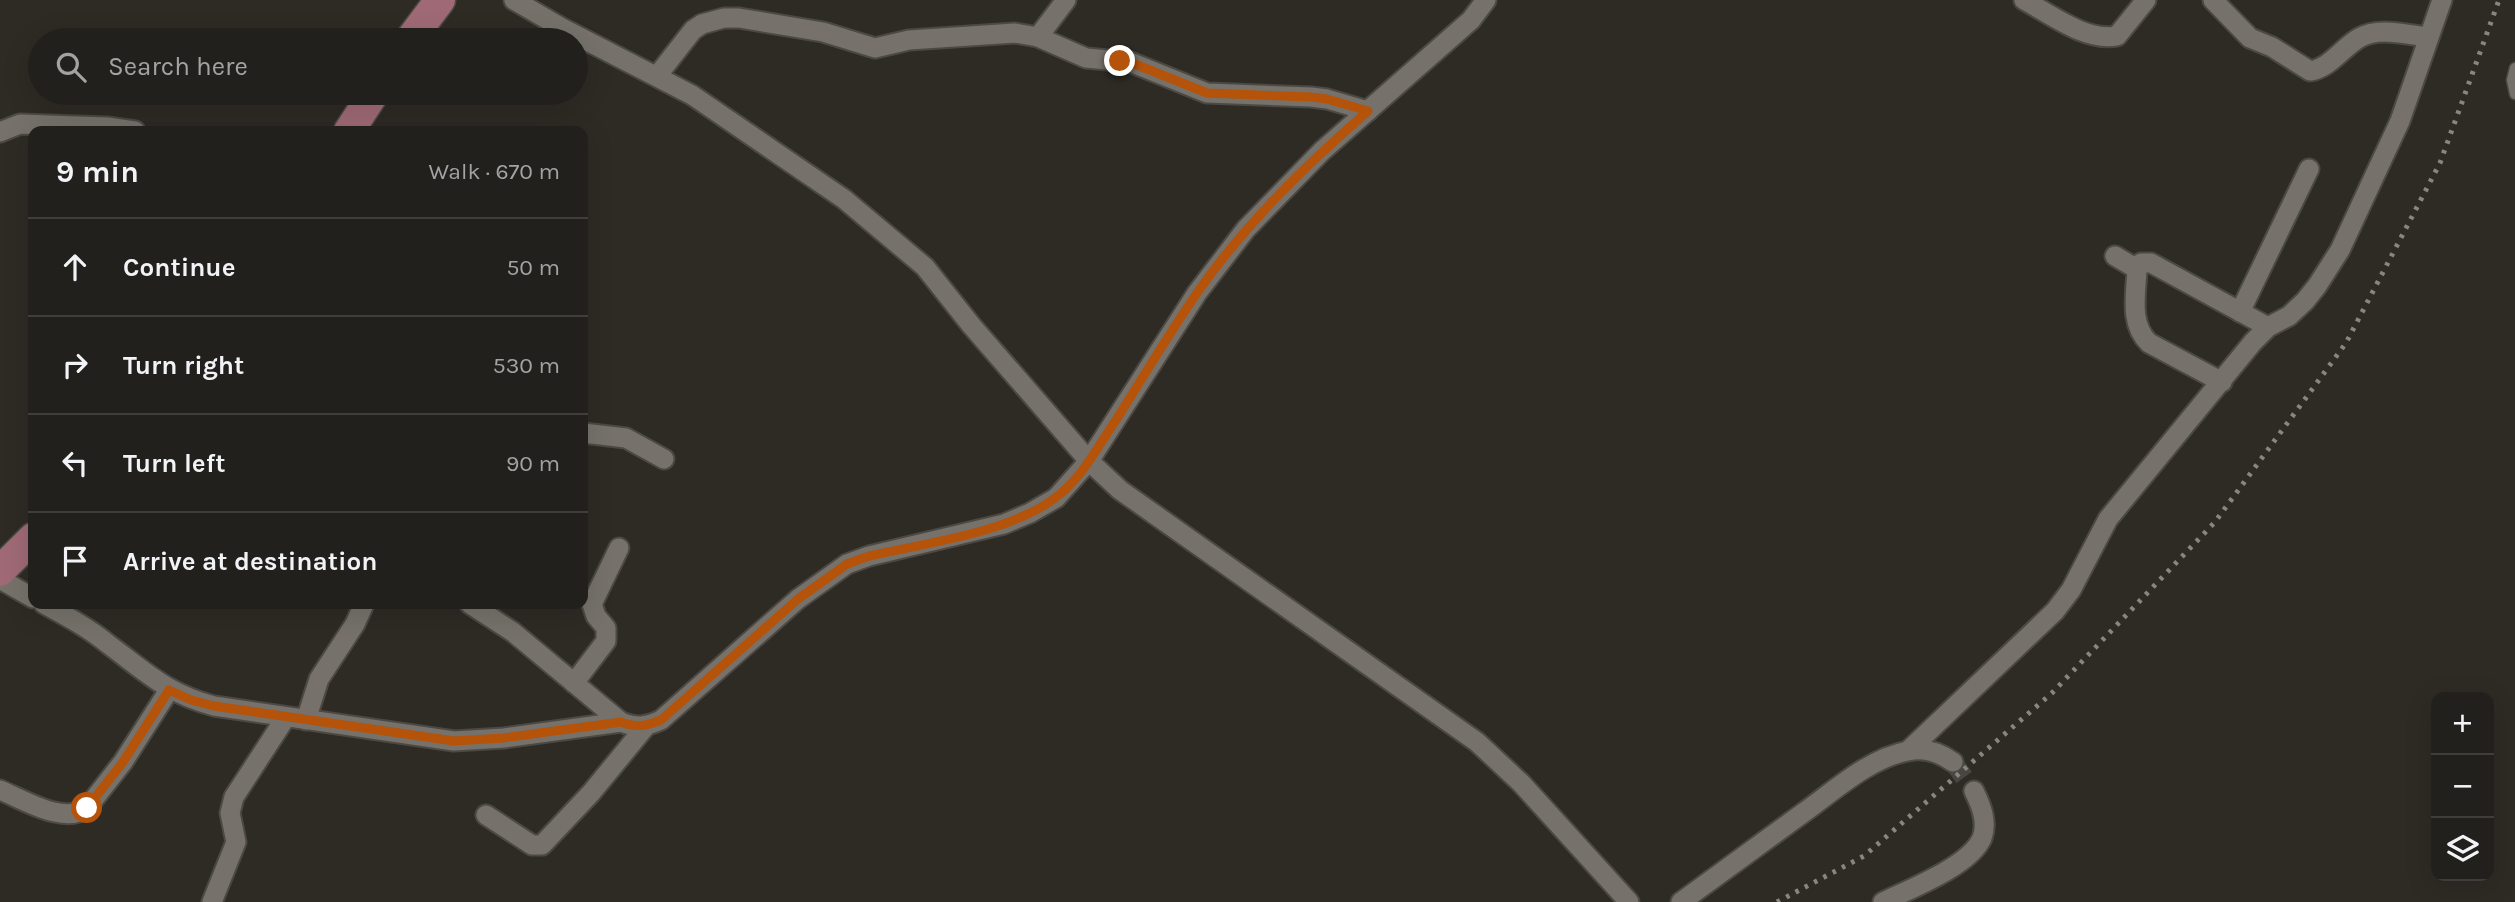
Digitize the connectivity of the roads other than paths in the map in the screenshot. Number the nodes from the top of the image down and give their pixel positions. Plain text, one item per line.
1 (440, 0) edge
2 (514, 0) edge
3 (1066, 0) edge
4 (1486, 0) edge
5 (2024, 0) edge
6 (2146, 0) edge
7 (2213, 0) edge
8 (2442, 0) edge
9 (419, 28) edge
10 (562, 28) edge
11 (1038, 37) junction
12 (2429, 37) junction
13 (588, 41) edge
14 (2515, 68) edge
15 (657, 76) junction
16 (2515, 94) edge
17 (366, 105) edge
18 (1368, 111) junction
19 (41, 126) edge
20 (352, 126) edge
21 (0, 132) edge
22 (2308, 169) dead end
23 (2115, 256) dead end
24 (2137, 269) junction
25 (2240, 312) junction
26 (2268, 327) junction
27 (2222, 383) junction
28 (588, 434) edge
29 (664, 459) dead end
30 (1089, 461) junction
31 (28, 543) edge
32 (619, 548) dead end
33 (0, 571) edge
34 (0, 579) edge
35 (28, 594) edge
36 (52, 609) edge
37 (362, 609) edge
38 (478, 609) edge
39 (574, 683) junction
40 (169, 690) junction
41 (296, 718) junction
42 (621, 722) junction
43 (646, 726) junction
44 (1909, 750) junction
45 (1953, 762) tunnel mouth
46 (0, 790) edge
47 (1974, 791) tunnel mouth
48 (486, 816) dead end
49 (212, 902) edge
50 (1629, 902) edge
51 (1681, 902) edge
52 (1883, 902) edge

1 - 9 main road
2 - 10 street
3 - 11 street
4 - 18 street
5 - 6 street
7 - 12 street
8 - 12 street
11 - 15 street
11 - 18 street
12 - 26 street
13 - 15 street
14 - 16 lane
15 - 30 street
17 - 20 main road
18 - 30 street
19 - 21 street
22 - 25 street
23 - 24 street
24 - 25 street
24 - 27 street
25 - 26 street
26 - 27 street
27 - 44 street
28 - 29 street
30 - 43 street
30 - 50 street
31 - 33 main road
32 - 39 street
34 - 35 street
36 - 40 street
37 - 41 street
38 - 39 street
39 - 42 street
40 - 41 street
40 - 46 street
41 - 42 street
41 - 49 street
42 - 43 street
43 - 48 street
44 - 45 street
44 - 51 street
47 - 52 street

